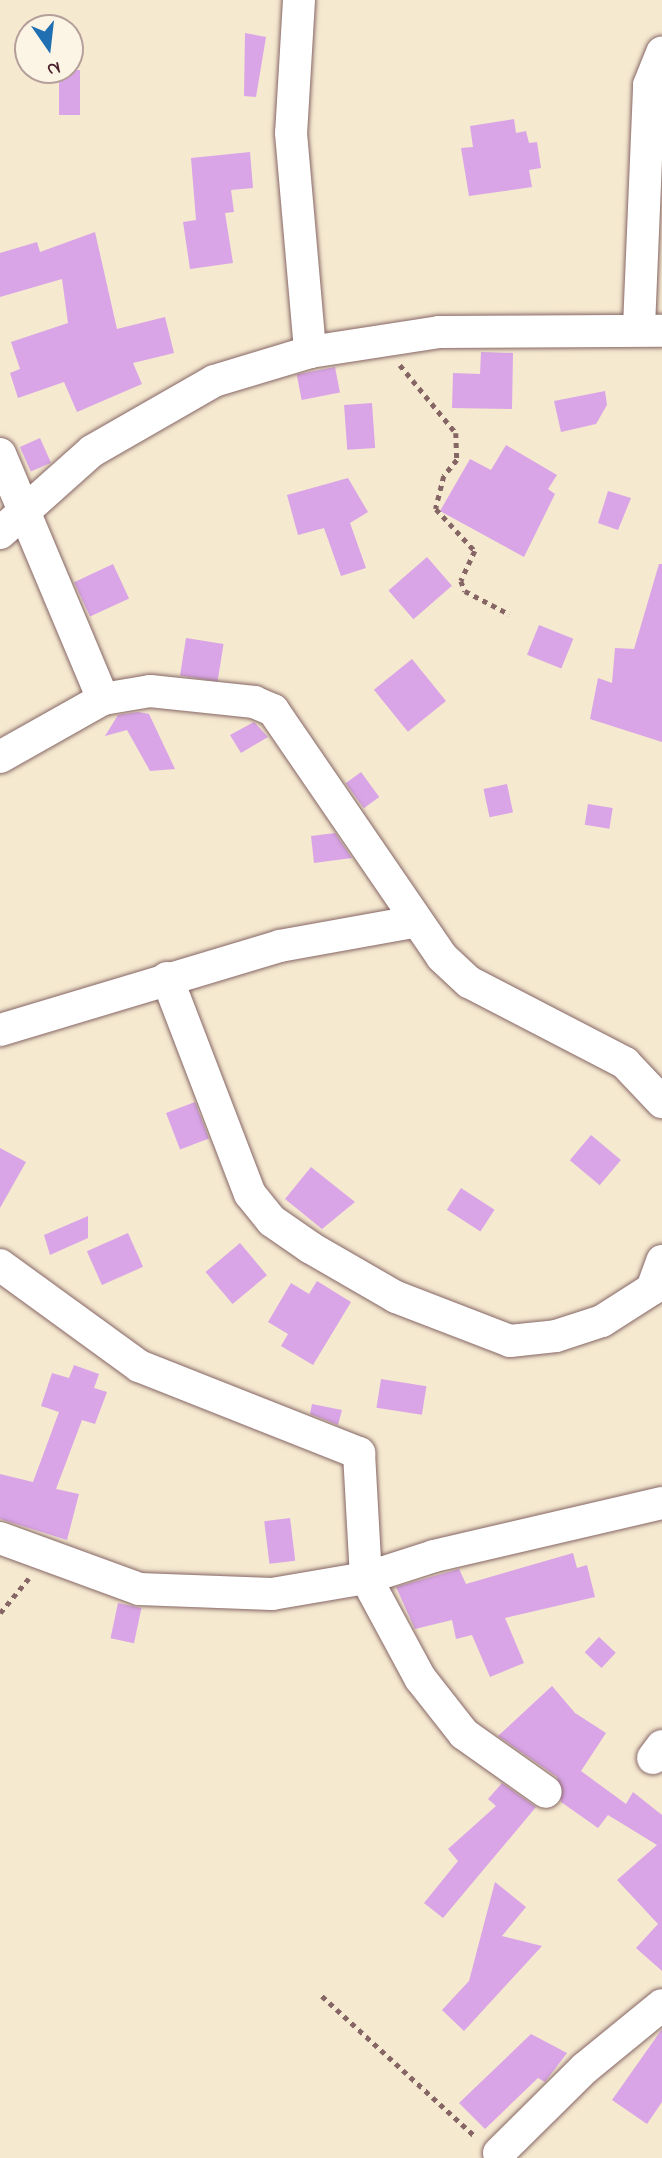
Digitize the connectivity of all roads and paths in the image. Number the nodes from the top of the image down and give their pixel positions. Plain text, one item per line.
1 (299, 0) edge
2 (662, 52) edge
3 (650, 329) edge
4 (372, 344) junction
5 (310, 352) junction
6 (0, 454) edge
7 (11, 522) edge
8 (509, 614) dead end
9 (103, 699) junction
10 (0, 757) edge
11 (414, 922) junction
12 (167, 978) junction
13 (0, 1030) edge
14 (662, 1102) edge
15 (662, 1261) edge
16 (0, 1265) edge
17 (662, 1503) edge
18 (0, 1538) edge
19 (44, 1553) junction
20 (366, 1578) junction
21 (0, 1613) edge
22 (546, 1792) dead end
23 (322, 1996) dead end
24 (662, 2006) edge
25 (499, 2153) joint

1 - 5 street
2 - 3 street
3 - 4 street
4 - 5 street
4 - 8 path
5 - 7 street
6 - 7 street
7 - 9 street
9 - 10 street
9 - 11 street
11 - 12 street
11 - 14 street
12 - 13 street
12 - 15 street
16 - 20 street
17 - 20 street
18 - 19 street
19 - 20 street
19 - 21 path
20 - 22 street
23 - 25 path
24 - 25 street

